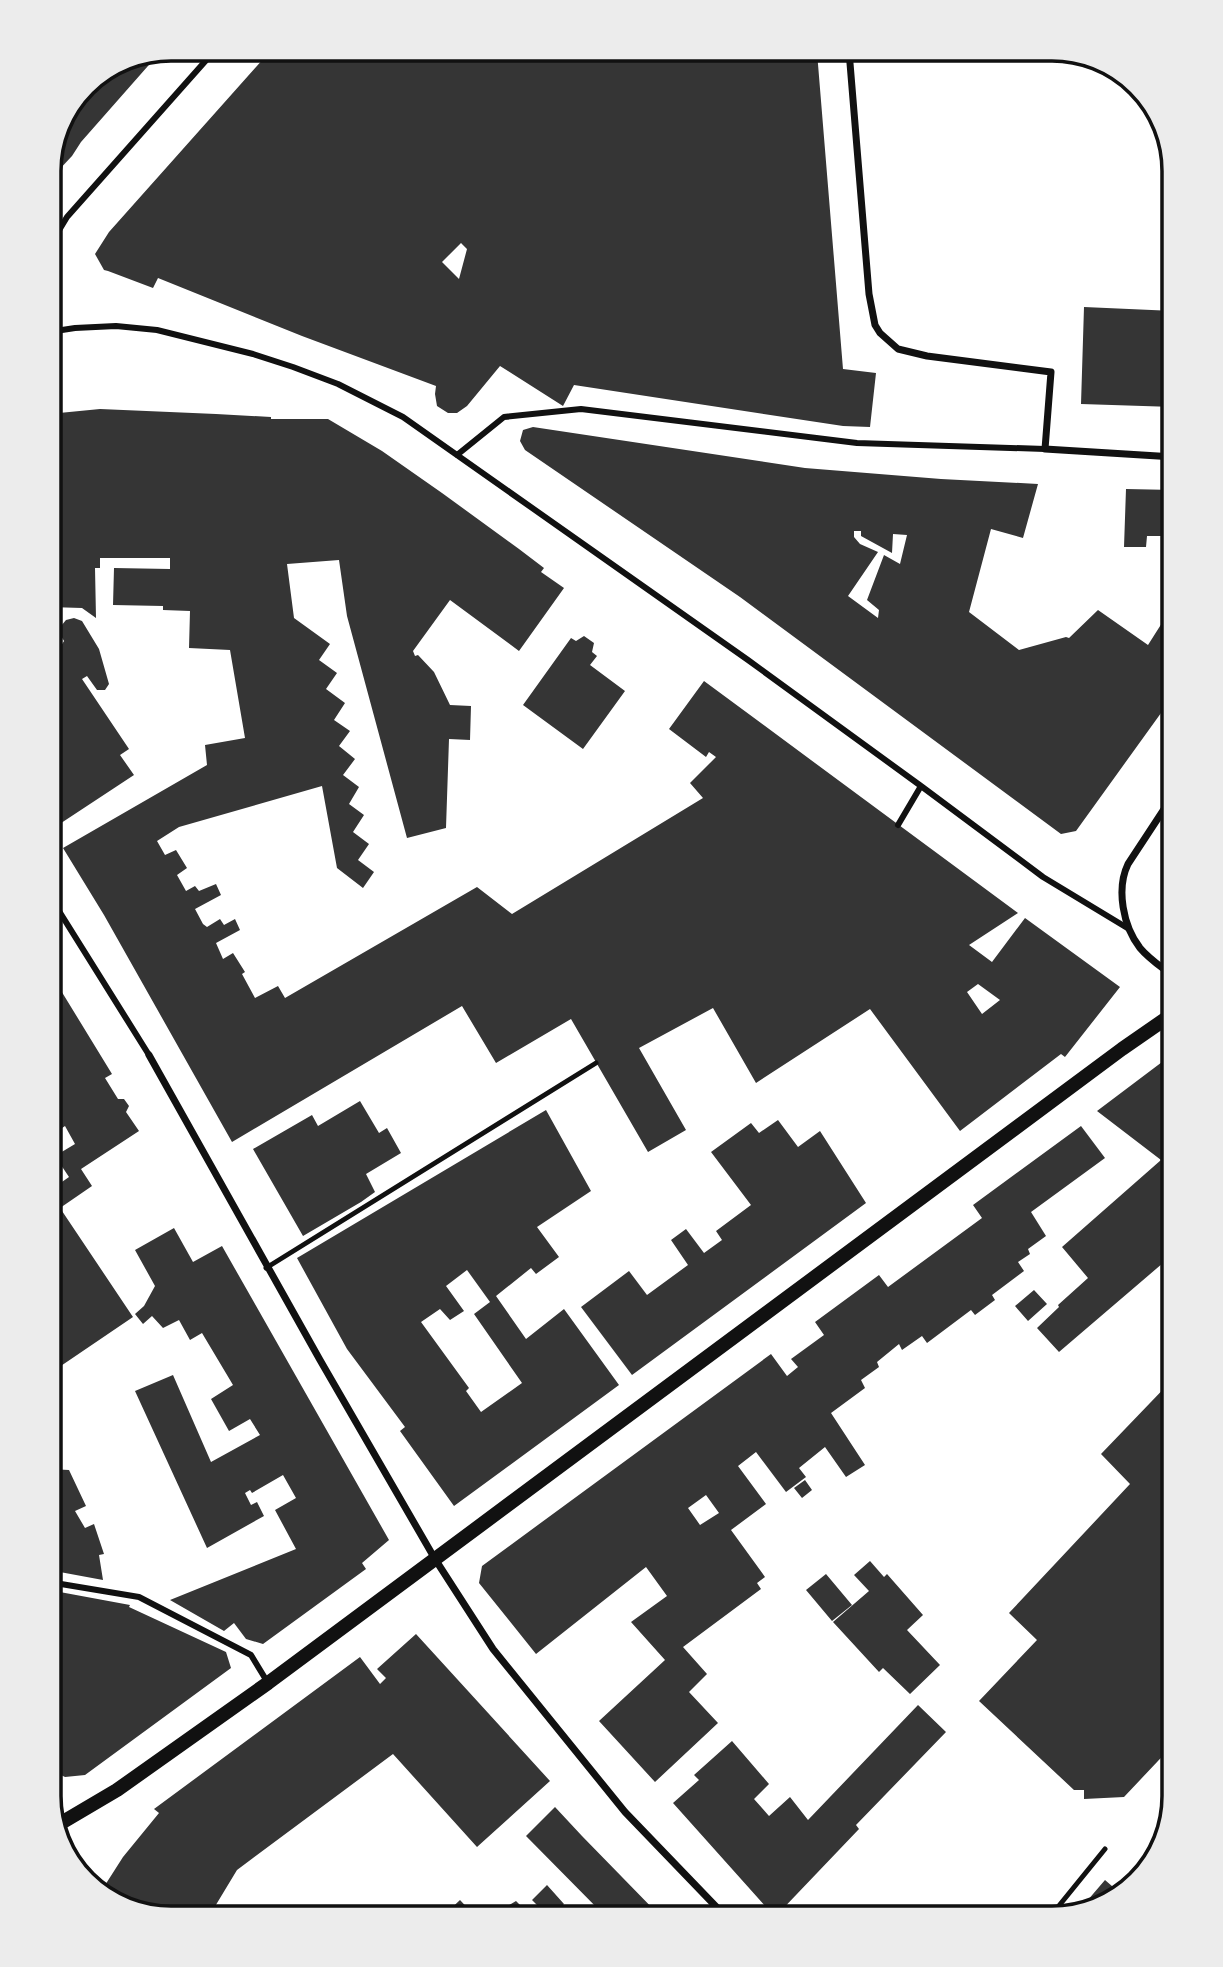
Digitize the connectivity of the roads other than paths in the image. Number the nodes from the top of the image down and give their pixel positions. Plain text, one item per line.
1 (205, 61) edge
2 (850, 61) edge
3 (61, 227) edge
4 (61, 330) edge
5 (1045, 449) junction
6 (457, 455) junction
7 (1162, 456) edge
8 (921, 786) junction
9 (1162, 813) edge
10 (898, 825) dead end
11 (61, 914) edge
12 (1129, 929) junction
13 (1162, 967) edge
14 (1162, 1021) edge
15 (149, 1055) joint
16 (596, 1063) dead end
17 (267, 1268) junction
18 (435, 1559) junction
19 (61, 1584) edge
20 (268, 1683) junction
21 (64, 1821) edge
22 (1105, 1849) dead end
23 (1059, 1905) edge
24 (715, 1906) edge

1 - 3 street
2 - 5 street
4 - 6 street
5 - 6 street
5 - 7 street
6 - 8 street
8 - 10 street
8 - 12 street
9 - 12 street
11 - 15 street
12 - 13 street
14 - 18 main road
15 - 17 street
16 - 17 lane
17 - 18 street
18 - 20 main road
18 - 24 street
19 - 20 street
20 - 21 main road
22 - 23 lane

